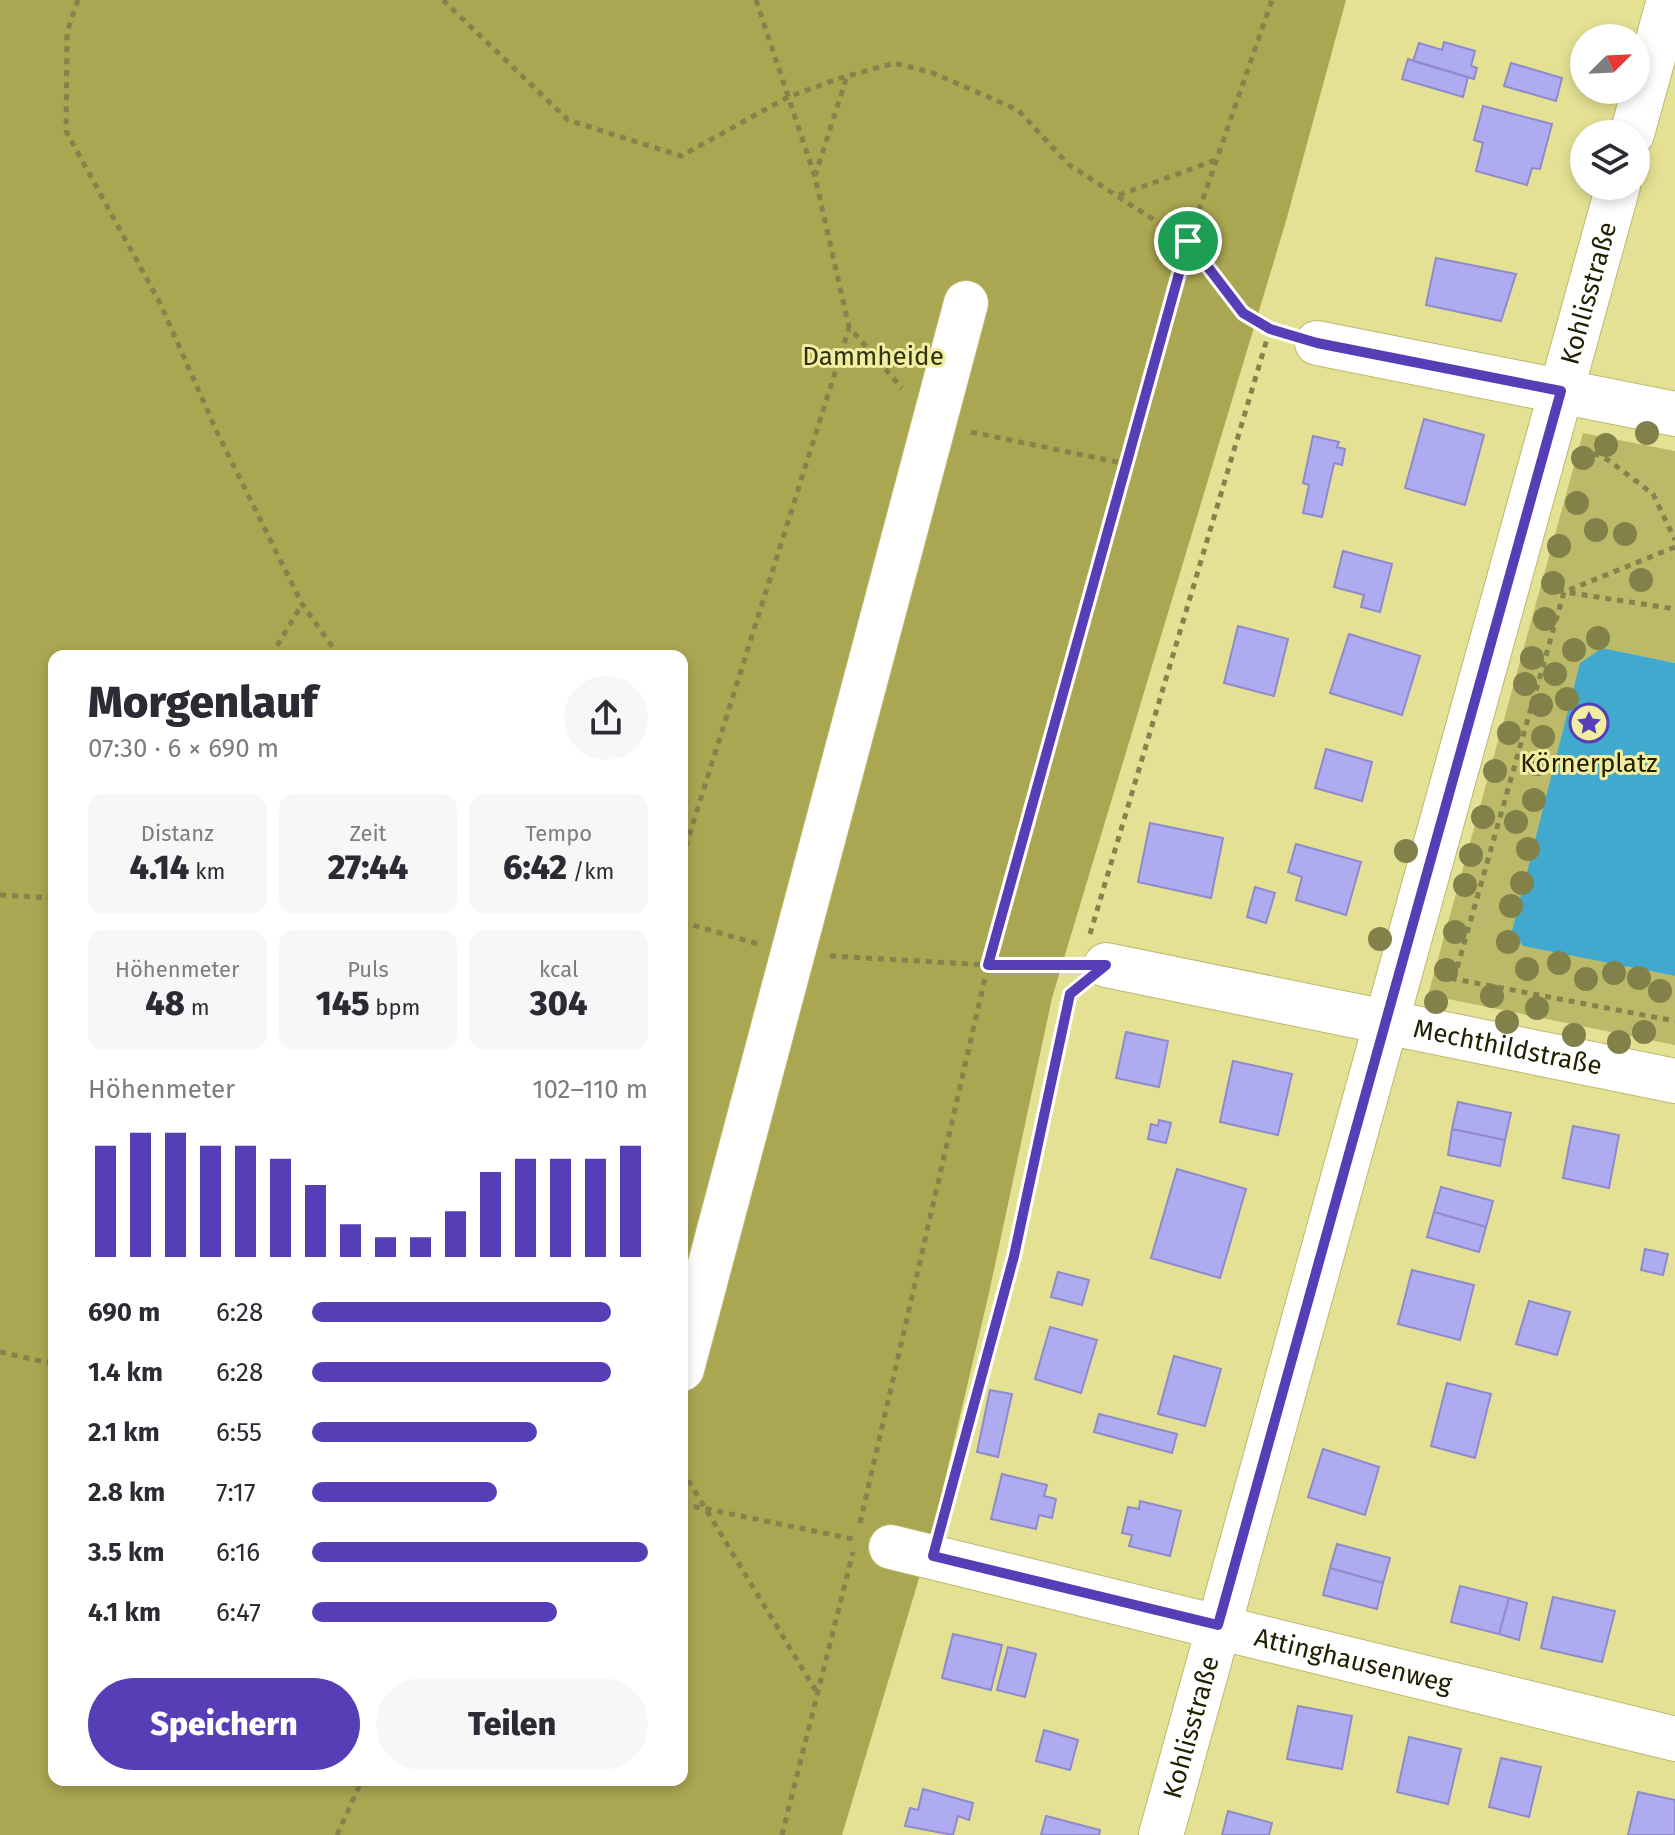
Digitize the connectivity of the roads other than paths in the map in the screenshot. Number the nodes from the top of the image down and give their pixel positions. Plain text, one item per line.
1 (1669, 0) edge
2 (1636, 120) edge
3 (1614, 200) edge
4 (966, 303) dead end
5 (1317, 343) road end
6 (1561, 391) junction
7 (1675, 414) edge
8 (1106, 965) road end
9 (1384, 1022) junction
10 (1675, 1081) edge
11 (688, 1346) edge
12 (891, 1547) dead end
13 (1218, 1625) junction
14 (1675, 1739) edge
15 (1161, 1835) edge

1 - 2 street
3 - 6 street, Kohlisstraße
4 - 11 street
5 - 6 street
6 - 7 street
6 - 9 street, Kohlisstraße
8 - 9 street, Mechthildstraße
9 - 10 street, Mechthildstraße
9 - 13 street, Kohlisstraße
12 - 13 street, Attinghausenweg
13 - 14 street, Attinghausenweg
13 - 15 street, Kohlisstraße

